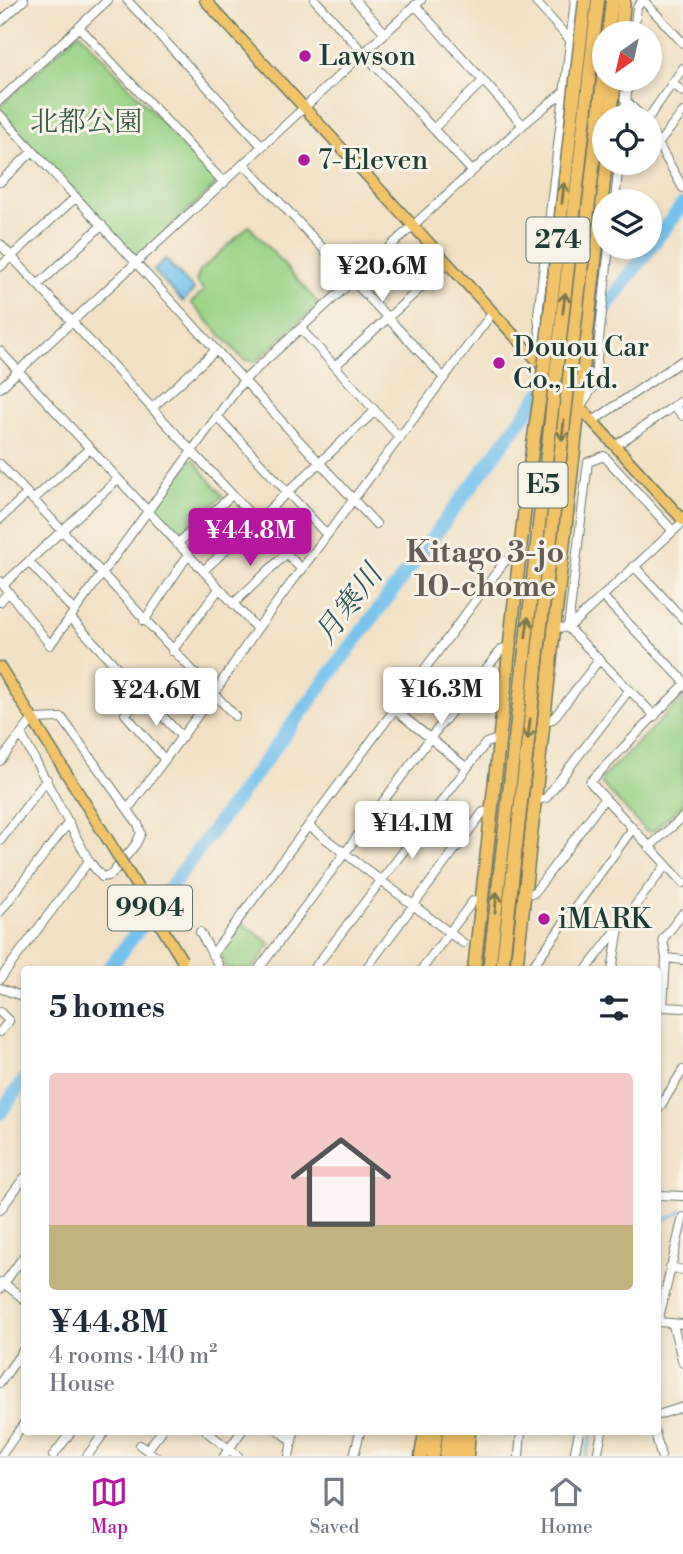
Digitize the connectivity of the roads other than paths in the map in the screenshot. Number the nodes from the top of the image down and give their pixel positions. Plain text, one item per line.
1 (24, 0) edge
2 (108, 0) edge
3 (127, 0) edge
4 (205, 0) edge
5 (315, 0) edge
6 (355, 0) edge
7 (534, 0) edge
8 (575, 0) edge
9 (585, 0) edge
10 (598, 0) edge
11 (612, 0) edge
12 (624, 0) edge
13 (643, 0) edge
14 (418, 3) edge
15 (609, 21) edge
16 (622, 21) edge
17 (635, 21) edge
18 (0, 22) edge
19 (79, 27) junction
20 (385, 33) junction
21 (569, 39) junction
22 (683, 43) edge
23 (363, 53) junction
24 (592, 64) edge
25 (683, 68) edge
26 (483, 81) junction
27 (672, 83) junction
28 (602, 91) edge
29 (617, 91) edge
30 (627, 91) edge
31 (563, 92) junction
32 (683, 92) edge
33 (0, 100) edge
34 (626, 101) junction
35 (626, 105) edge
36 (630, 105) edge
37 (657, 105) edge
38 (304, 107) junction
39 (683, 112) edge
40 (0, 115) edge
41 (523, 125) junction
42 (433, 129) junction
43 (662, 139) edge
44 (262, 146) junction
45 (33, 151) junction
46 (662, 151) edge
47 (244, 164) junction
48 (472, 171) junction
49 (605, 175) edge
50 (0, 182) edge
51 (224, 183) junction
52 (683, 188) edge
53 (76, 197) junction
54 (102, 225) junction
55 (413, 225) junction
56 (0, 244) edge
57 (11, 256) junction
58 (609, 259) edge
59 (136, 262) junction
60 (448, 263) junction
61 (0, 267) edge
62 (353, 279) junction
63 (38, 285) junction
64 (494, 312) junction
65 (389, 318) junction
66 (73, 320) junction
67 (301, 329) junction
68 (216, 350) junction
69 (0, 351) edge
70 (683, 360) edge
71 (335, 366) junction
72 (544, 368) junction
73 (18, 370) junction
74 (444, 378) junction
75 (243, 381) junction
76 (0, 388) edge
77 (683, 400) edge
78 (580, 407) junction
79 (674, 407) junction
80 (152, 408) junction
81 (375, 411) junction
82 (218, 416) junction
83 (683, 416) edge
84 (593, 421) junction
85 (400, 438) junction
86 (615, 446) junction
87 (90, 449) junction
88 (191, 450) junction
89 (319, 463) junction
90 (0, 464) edge
91 (118, 478) junction
92 (287, 494) junction
93 (232, 495) junction
94 (30, 498) junction
95 (354, 499) junction
96 (146, 510) junction
97 (0, 519) edge
98 (683, 521) edge
99 (257, 522) junction
100 (376, 524) dead end
101 (62, 530) junction
102 (673, 531) junction
103 (327, 535) junction
104 (177, 544) junction
105 (286, 554) junction
106 (188, 555) junction
107 (505, 561) dead end
108 (29, 562) junction
109 (634, 566) junction
110 (302, 570) junction
111 (203, 571) junction
112 (100, 573) junction
113 (4, 586) edge
114 (219, 589) junction
115 (602, 596) junction
116 (0, 602) edge
117 (233, 604) junction
118 (72, 614) junction
119 (683, 619) edge
120 (144, 621) junction
121 (554, 627) junction
122 (568, 628) junction
123 (257, 629) junction
124 (511, 646) junction
125 (172, 651) junction
126 (599, 660) junction
127 (0, 667) edge
128 (683, 680) edge
129 (683, 686) edge
130 (629, 690) junction
131 (213, 695) junction
132 (144, 696) junction
133 (395, 710) junction
134 (234, 716) dead end
135 (655, 716) junction
136 (33, 719) junction
137 (543, 722) junction
138 (21, 734) junction
139 (182, 737) junction
140 (431, 737) junction
141 (500, 738) junction
142 (0, 761) edge
143 (165, 761) junction
144 (467, 768) junction
145 (47, 779) junction
146 (605, 797) junction
147 (535, 801) junction
148 (128, 809) junction
149 (492, 811) junction
150 (683, 817) edge
151 (69, 822) junction
152 (309, 826) junction
153 (633, 828) junction
154 (0, 841) edge
155 (649, 847) junction
156 (345, 853) junction
157 (89, 862) junction
158 (666, 865) junction
159 (380, 879) junction
160 (683, 883) edge
161 (524, 894) junction
162 (482, 898) junction
163 (413, 904) junction
164 (0, 912) edge
165 (683, 914) edge
166 (620, 925) junction
167 (200, 932) dead end
168 (449, 932) junction
169 (463, 943) dead end
170 (212, 955) junction
171 (666, 958) junction
172 (683, 960) edge
173 (185, 965) edge
174 (219, 966) edge
175 (261, 966) edge
176 (316, 966) edge
177 (368, 966) edge
178 (424, 966) edge
179 (474, 966) edge
180 (489, 966) edge
181 (502, 966) edge
182 (516, 966) edge
183 (533, 966) edge
184 (589, 966) edge
185 (613, 966) edge
186 (0, 979) edge
187 (0, 988) edge
188 (21, 996) edge
189 (683, 1008) edge
190 (0, 1012) edge
191 (0, 1032) edge
192 (683, 1070) edge
193 (661, 1105) edge
194 (21, 1182) edge
195 (661, 1195) edge
196 (683, 1196) edge
197 (0, 1210) edge
198 (683, 1217) edge
199 (21, 1260) edge
200 (670, 1267) junction
201 (683, 1270) edge
202 (1, 1284) edge
203 (21, 1297) edge
204 (661, 1308) edge
205 (661, 1323) edge
206 (683, 1324) edge
207 (673, 1325) junction
208 (21, 1353) edge
209 (683, 1363) edge
210 (0, 1383) edge
211 (683, 1407) edge
212 (661, 1414) edge
213 (21, 1427) edge
214 (69, 1435) edge
215 (103, 1435) edge
216 (160, 1435) edge
217 (210, 1435) edge
218 (239, 1435) edge
219 (358, 1435) edge
220 (416, 1435) edge
221 (424, 1435) edge
222 (436, 1435) edge
223 (449, 1435) edge
224 (460, 1435) edge
225 (469, 1435) edge
226 (521, 1435) edge
227 (578, 1435) edge
228 (600, 1435) edge
229 (656, 1435) edge
230 (293, 1436) edge
231 (147, 1450) edge
232 (227, 1452) edge
233 (1, 1456) edge
234 (53, 1456) edge
235 (87, 1456) edge
236 (238, 1456) edge
237 (289, 1456) edge
238 (354, 1456) edge
239 (413, 1456) edge
240 (421, 1456) edge
241 (433, 1456) edge
242 (446, 1456) edge
243 (457, 1456) edge
244 (467, 1456) edge
245 (519, 1456) edge
246 (574, 1456) edge
247 (597, 1456) edge
248 (661, 1456) edge

1 - 18 street
2 - 19 street
3 - 44 street
4 - 38 main road
5 - 23 street
6 - 20 street
7 - 21 street
8 - 21 street
72 -> 9 highway, 274, bridge
180 -> 10 highway, E5, bridge
11 - 15 highway
12 - 16 highway
13 - 17 street
13 - 22 street
14 - 20 street
14 - 26 street
19 - 33 street
19 - 51 street
20 - 23 street
21 - 24 street
21 - 31 street
23 - 38 street
23 - 42 street
25 - 27 street
26 - 41 street
26 - 42 street
27 - 32 street
27 - 37 street
28 -> 181 highway, E5, bridge
29 - 34 street
30 - 34 street
31 - 41 street
31 - 72 street
34 - 35 street
34 - 36 street
38 - 44 street
38 - 55 main road
39 - 43 street
40 - 45 street
41 - 48 street
42 - 48 street
44 - 47 street
45 - 50 street
45 - 53 street
46 - 52 street
47 - 51 street
47 - 62 street
48 - 55 street
49 - 78 highway, 274
51 - 59 street
53 - 54 street
53 - 57 street
54 - 59 street
54 - 63 street
55 - 60 main road
55 - 62 street
56 - 57 street
57 - 61 street
57 - 63 street
58 - 78 street
59 - 66 street
59 - 68 street
60 - 64 main road
60 - 65 street
62 - 65 street
62 - 67 street
63 - 66 street
64 - 72 main road
64 - 74 street
65 - 71 street
65 - 74 street
66 - 73 street
66 - 80 street
67 - 71 street
67 - 75 street
68 - 75 street
68 - 80 street
69 - 73 street
70 - 84 street
71 - 81 street
72 - 78 main road, bridge
72 - 124 highway, 274, bridge
73 - 76 street
73 - 87 street
74 - 85 street
75 - 82 street
75 - 89 street
77 - 79 street
78 - 84 main road
78 - 121 highway, 274
79 - 83 street
79 - 86 street
80 - 88 street
81 - 85 street
81 - 89 street
82 - 88 street
82 - 92 street
84 - 86 main road
85 - 95 street
86 - 98 main road
87 - 91 street
87 - 94 street
88 - 93 street
88 - 96 street
89 - 92 street
89 - 95 street
90 - 94 street
91 - 96 street
91 - 101 street
92 - 99 street
92 - 103 street
93 - 99 street
93 - 104 street
94 - 97 street
94 - 101 street
95 - 100 street
95 - 103 street
96 - 104 street
96 - 112 street
98 - 102 street
99 - 105 street
99 - 111 street
101 - 108 street
101 - 112 street
102 - 109 street
102 - 122 street
103 - 110 street
104 - 106 street
105 - 110 street
105 - 117 street
106 - 111 street
106 - 120 street
107 - 133 street
108 - 113 street
108 - 118 street
109 - 115 street
109 - 119 street
110 - 123 street
111 - 114 street
112 - 118 street
112 - 120 street
113 - 116 street
113 - 118 street
114 - 117 street
114 - 125 street
115 - 122 street
115 - 128 street
117 - 123 street
118 - 132 street
120 - 125 street
121 - 122 street
121 - 137 highway, 274
122 - 126 street
123 - 131 street
124 - 140 street
124 - 141 highway, 274
125 - 131 street
126 - 130 street
126 - 137 street
127 - 136 main road, 9904
129 - 135 street
130 - 135 street
130 - 147 street
131 - 134 street
131 - 139 street
132 - 139 street
132 - 143 street
133 - 140 street
133 - 152 street
135 - 146 street
136 - 138 street
136 - 148 street
136 - 173 main road, 9904, bridge
137 - 147 highway, 274
138 - 142 street
138 - 145 street
139 - 143 street
140 - 144 street
140 - 156 street
141 - 144 street
141 - 149 highway, 274
143 - 148 street
144 - 159 street
145 - 151 street
145 - 154 street
146 - 153 street
146 - 161 street
147 - 161 highway, 274
148 - 157 street
149 - 162 highway, 274
149 - 163 street
150 - 155 street
151 - 157 street
151 - 164 street
152 - 156 street
152 - 170 street
153 - 155 street
153 - 183 street
155 - 158 street
156 - 159 street
156 - 175 street
157 - 186 street
158 - 160 street
158 - 166 street
159 - 163 street
159 - 176 street
161 - 182 highway, 274
162 - 168 street
162 - 179 highway, 274
163 - 168 street
163 - 177 street
165 - 171 street
166 - 184 street
166 - 185 street
167 - 170 street
168 - 169 street
168 - 178 street
170 - 174 street
171 - 172 street
171 - 189 street
187 - 188 street
190 - 191 street
192 - 193 street
194 - 197 street
195 - 196 street
198 - 200 street
199 - 202 street
200 - 201 street
200 - 204 street
202 - 203 street
205 - 207 street
206 - 207 street
207 - 209 street
208 - 210 street
211 - 212 street
213 - 233 street
214 - 234 street
215 - 235 street
216 - 231 street
217 - 232 street
218 - 232 street
219 - 238 street
220 - 239 highway
221 - 240 highway
222 - 241 highway
223 - 242 highway
224 - 243 highway
225 - 244 highway
226 - 245 street
227 - 246 street
228 - 247 street
229 - 248 street
230 - 237 street
232 - 236 street

